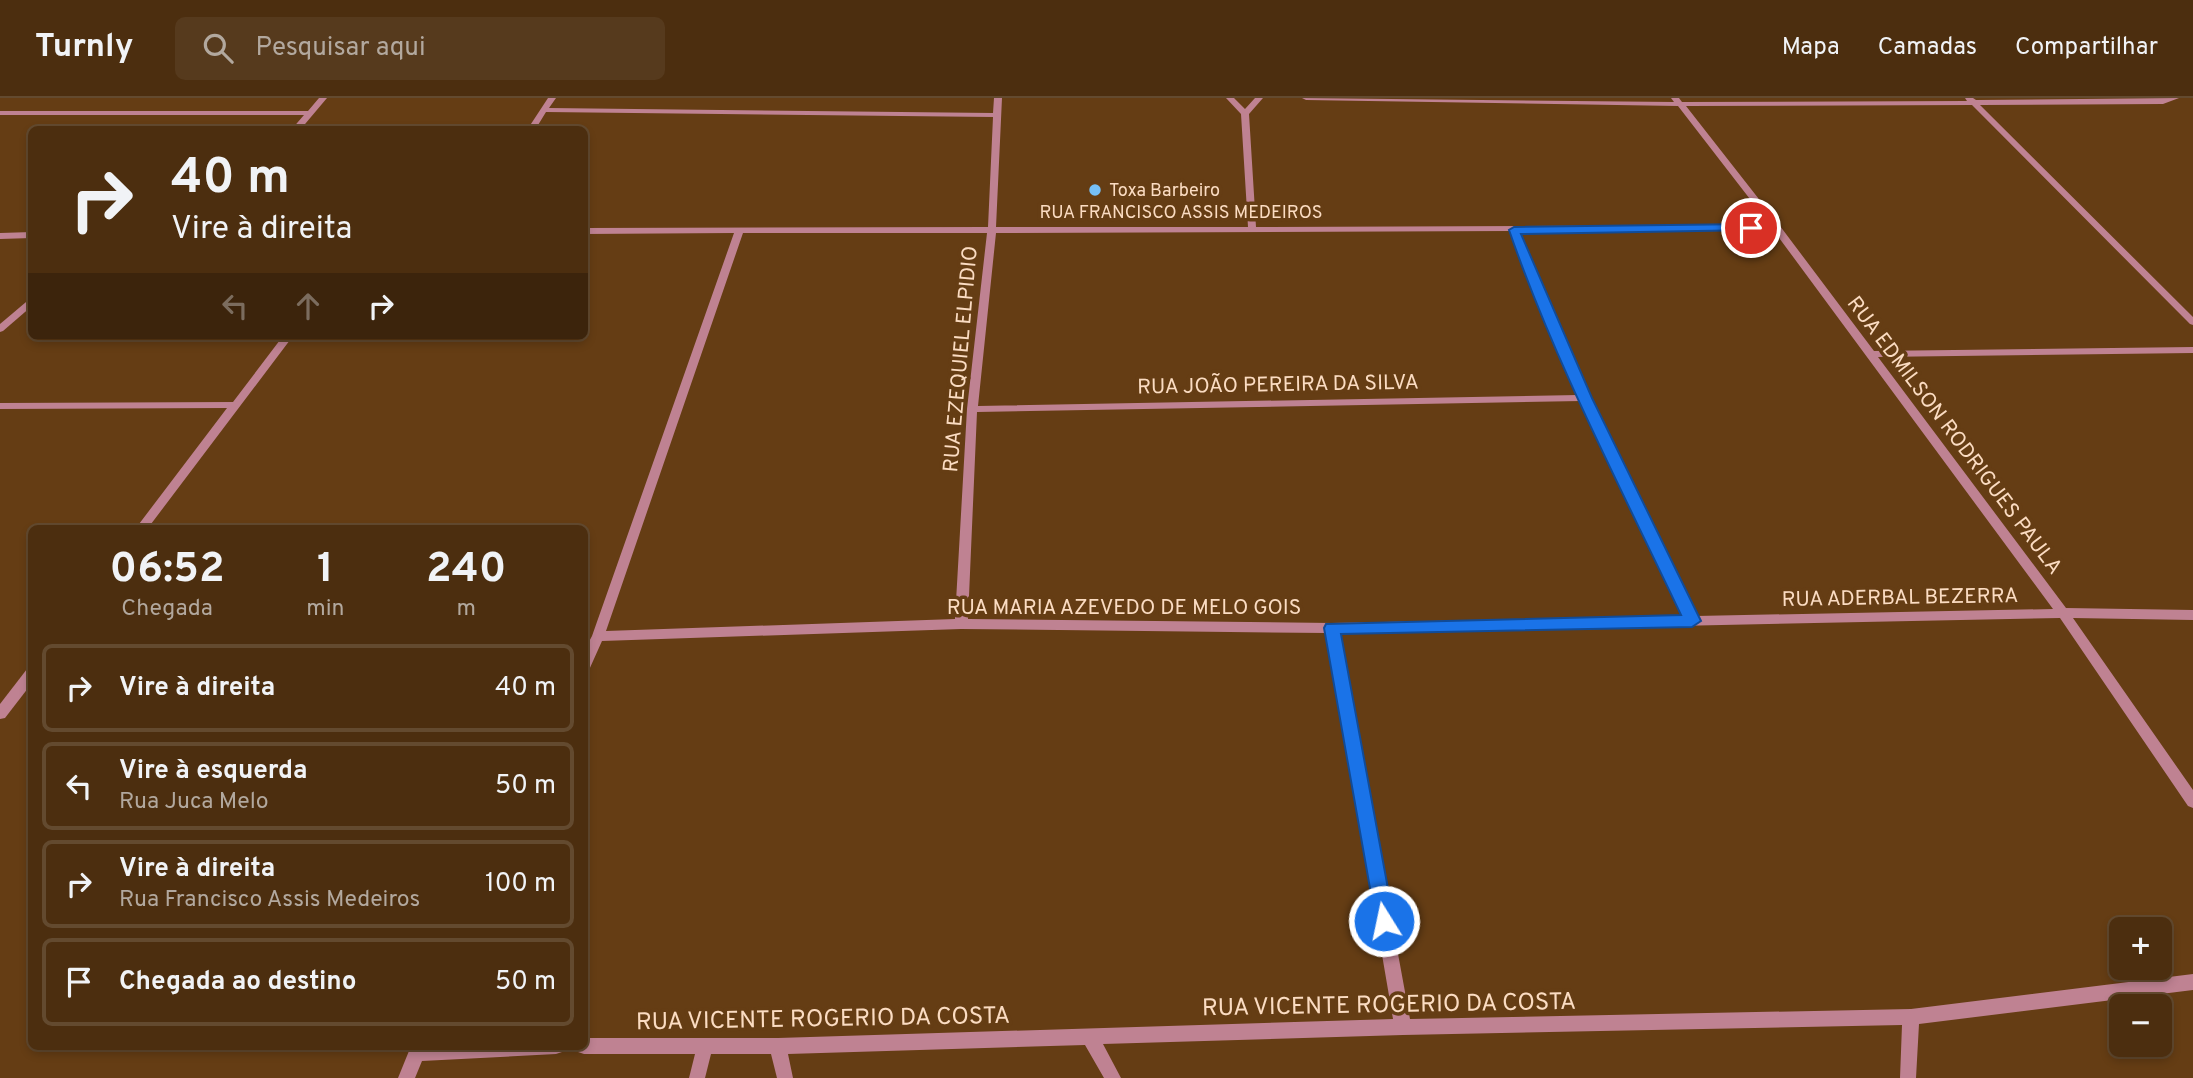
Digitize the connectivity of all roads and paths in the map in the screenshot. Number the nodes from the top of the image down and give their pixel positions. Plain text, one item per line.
1 (323, 98) edge
2 (552, 98) edge
3 (998, 98) edge
4 (1230, 98) edge
5 (1259, 98) edge
6 (1306, 98) edge
7 (2175, 98) edge
8 (1970, 100) edge
9 (1676, 101) edge
10 (544, 110) junction
11 (0, 113) edge
12 (309, 113) junction
13 (1245, 114) junction
14 (995, 115) junction
15 (298, 126) edge
16 (534, 126) edge
17 (992, 228) junction
18 (1252, 228) junction
19 (1777, 228) junction
20 (1514, 230) junction
21 (588, 231) edge
22 (739, 231) junction
23 (28, 235) edge
24 (0, 236) edge
25 (28, 304) edge
26 (2193, 322) edge
27 (0, 329) edge
28 (285, 340) edge
29 (2193, 350) edge
30 (1869, 354) junction
31 (1585, 398) junction
32 (237, 405) junction
33 (0, 406) edge
34 (972, 409) junction
35 (144, 525) edge
36 (2063, 613) junction
37 (2193, 615) edge
38 (1692, 621) junction
39 (961, 624) junction
40 (1332, 628) junction
41 (598, 636) junction
42 (588, 657) edge
43 (28, 678) edge
44 (0, 714) edge
45 (2193, 802) edge
46 (2193, 982) edge
47 (1911, 1017) junction
48 (1403, 1027) junction
49 (1090, 1037) junction
50 (588, 1046) edge
51 (705, 1046) junction
52 (778, 1046) junction
53 (418, 1050) edge
54 (406, 1078) edge
55 (697, 1078) edge
56 (785, 1078) edge
57 (1113, 1078) edge
58 (1908, 1078) edge

1 - 12 street
2 - 10 street
3 - 14 street, RUA EZEQUIEL ELPIDIO
4 - 13 street
5 - 13 street
6 - 9 street
7 - 8 street
8 - 9 street
8 - 26 street
9 - 19 street, RUA EDMILSON RODRIGUES PAULA
10 - 14 street
10 - 16 street
11 - 12 street
12 - 15 street
13 - 18 street
14 - 17 street, RUA EZEQUIEL ELPIDIO
17 - 18 street, RUA FRANCISCO ASSIS MEDEIROS
17 - 22 street, RUA FRANCISCO ASSIS MEDEIROS
17 - 34 street, RUA EZEQUIEL ELPIDIO
18 - 20 street, RUA FRANCISCO ASSIS MEDEIROS
19 - 20 street, RUA FRANCISCO ASSIS MEDEIROS
19 - 30 street, RUA EDMILSON RODRIGUES PAULA
20 - 31 street
21 - 22 street, RUA FRANCISCO ASSIS MEDEIROS
22 - 41 street
23 - 24 street
25 - 27 street
28 - 32 street
29 - 30 street
30 - 36 street, RUA EDMILSON RODRIGUES PAULA
31 - 34 street, RUA JOÃO PEREIRA DA SILVA
31 - 38 street
32 - 33 street
32 - 35 street
34 - 39 street, RUA EZEQUIEL ELPIDIO
36 - 37 street, RUA ADERBAL BEZERRA
36 - 38 street, RUA ADERBAL BEZERRA
36 - 45 street, RUA EDMILSON RODRIGUES PAULA
38 - 40 street, RUA MARIA AZEVEDO DE MELO GOIS
39 - 40 street, RUA MARIA AZEVEDO DE MELO GOIS
39 - 41 street, RUA MARIA AZEVEDO DE MELO GOIS
40 - 48 street
41 - 42 street
43 - 44 street
46 - 47 street, RUA VICENTE ROGERIO DA COSTA
47 - 48 street, RUA VICENTE ROGERIO DA COSTA
47 - 58 street
48 - 49 street, RUA VICENTE ROGERIO DA COSTA
49 - 52 street, RUA VICENTE ROGERIO DA COSTA
49 - 57 street
50 - 51 street, RUA VICENTE ROGERIO DA COSTA
51 - 52 street, RUA VICENTE ROGERIO DA COSTA
51 - 55 street
52 - 56 street
53 - 54 street

